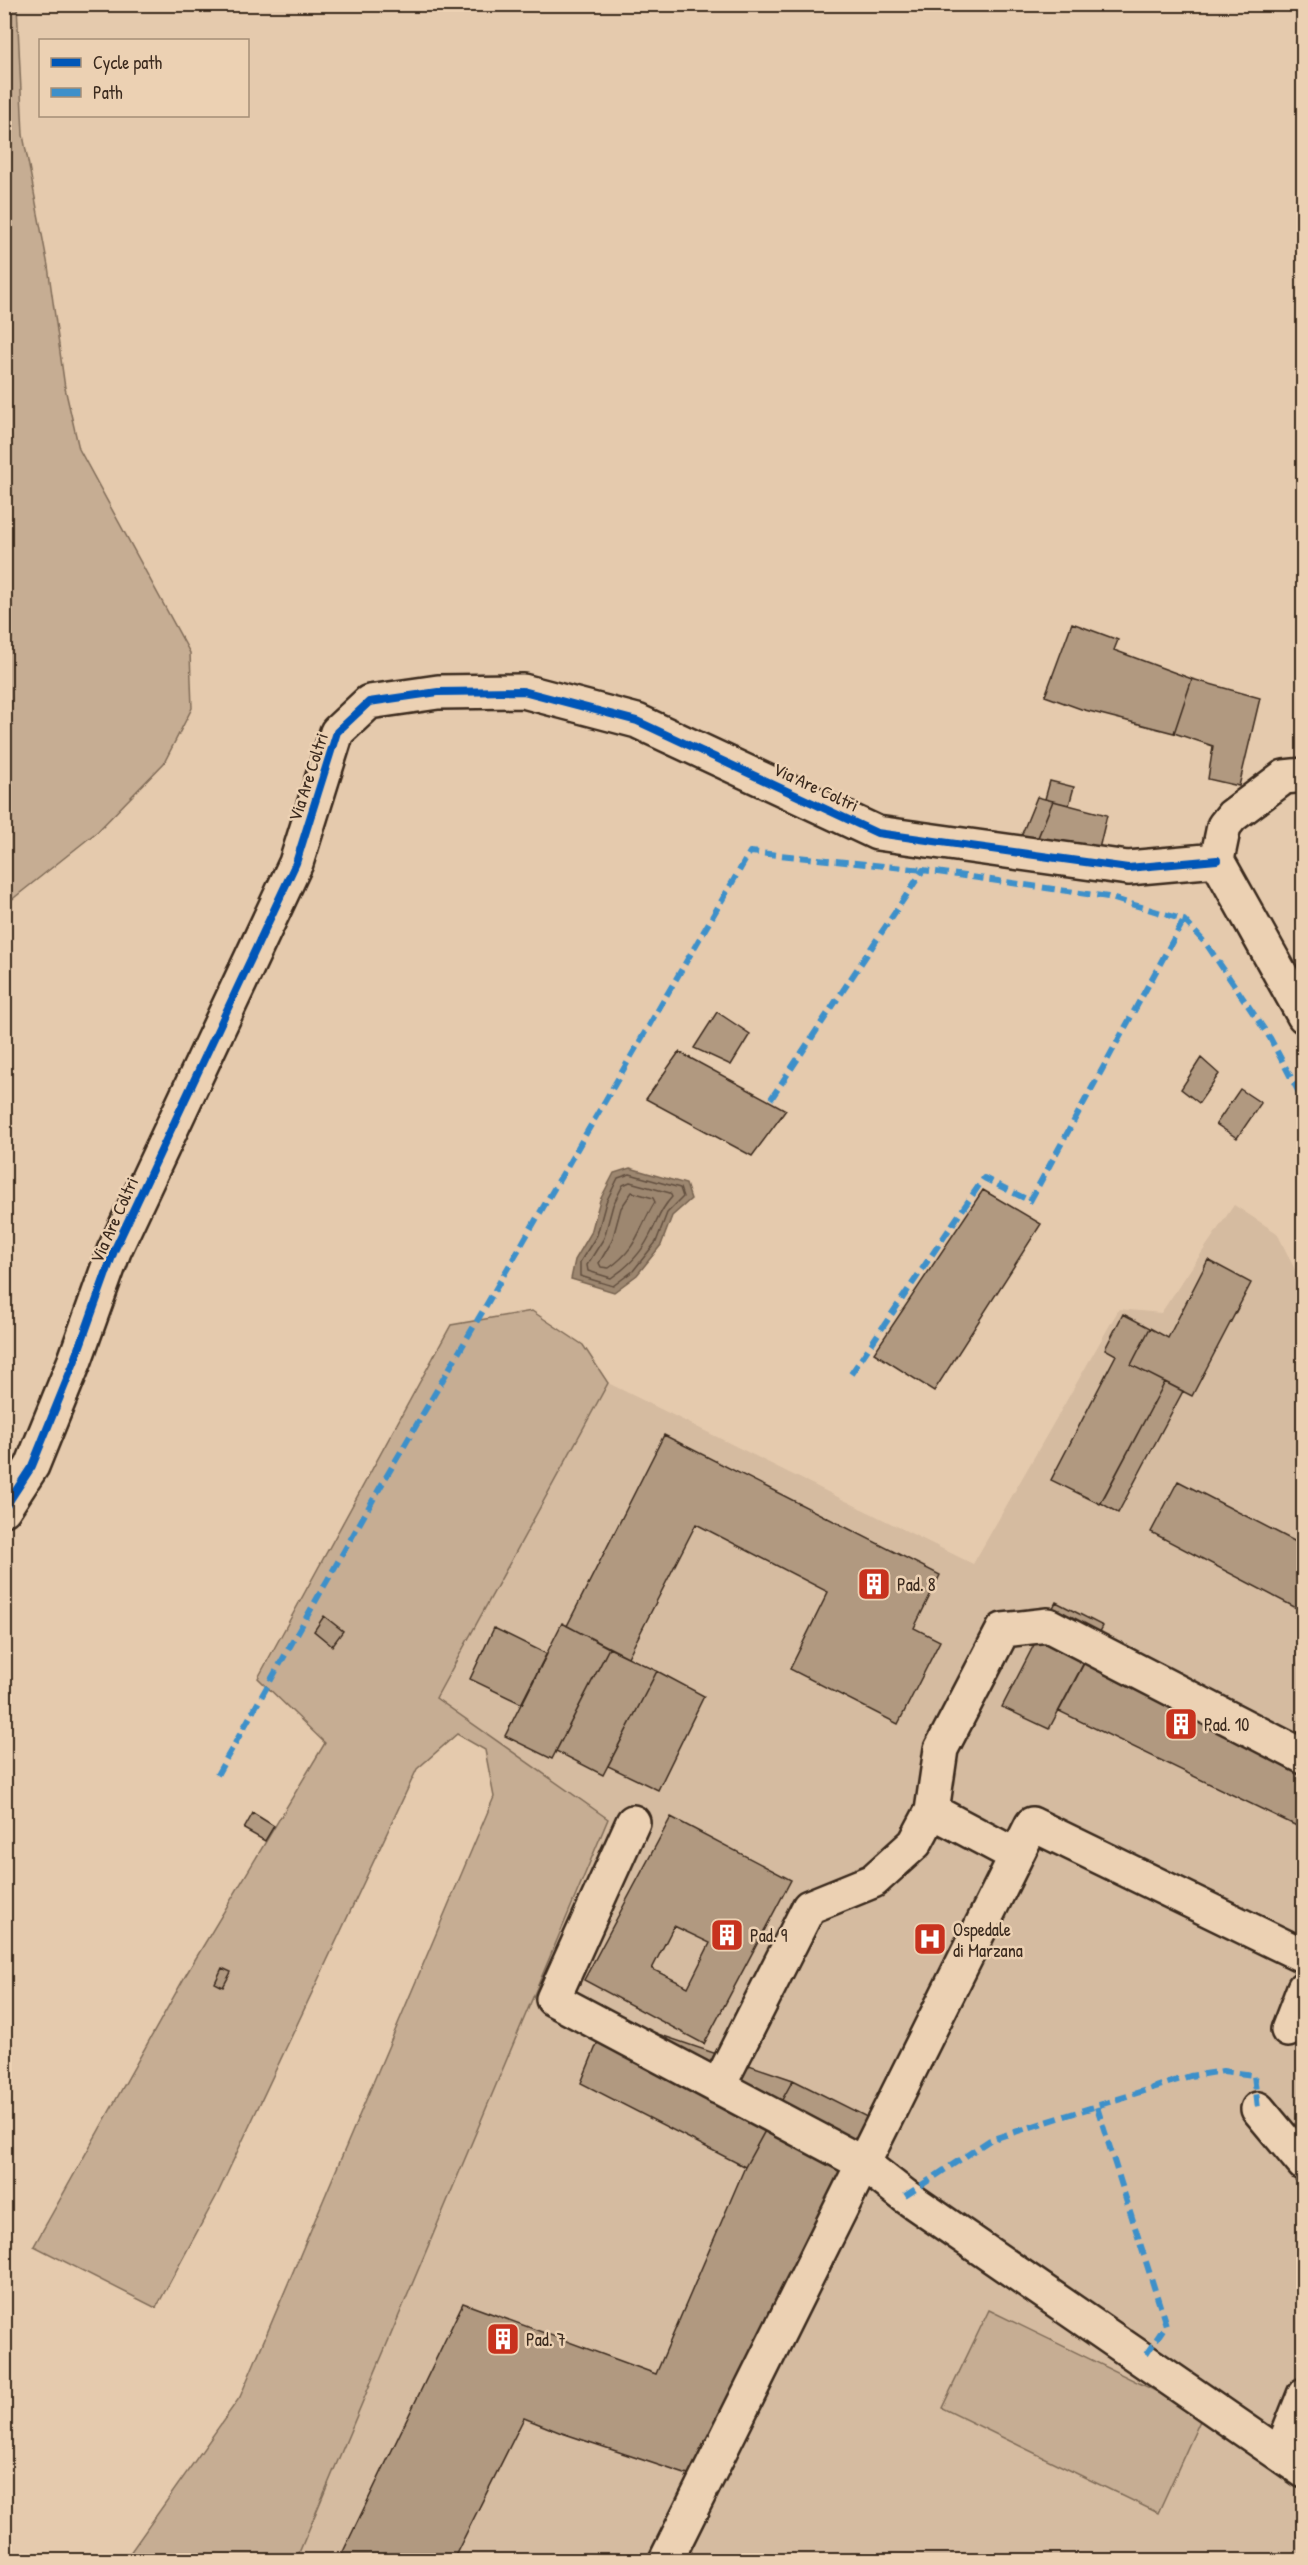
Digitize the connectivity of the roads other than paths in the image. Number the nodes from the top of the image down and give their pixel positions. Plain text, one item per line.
1 (1304, 775) edge
2 (1217, 860) junction
3 (1304, 1016) edge
4 (4, 1509) edge
5 (1304, 1757) edge
6 (932, 1811) junction
7 (633, 1822) dead end
8 (1015, 1855) junction
9 (1304, 1956) edge
10 (1304, 1988) edge
11 (1288, 2030) dead end
12 (718, 2086) junction
13 (1258, 2109) dead end
14 (864, 2164) junction
15 (1304, 2164) edge
16 (1304, 2395) edge
17 (1292, 2462) edge
18 (666, 2560) edge

1 - 2 street
2 - 3 street
2 - 4 street, Via Are Coltri
5 - 6 street
6 - 8 street
6 - 12 street
7 - 12 street
8 - 9 street
8 - 14 street
10 - 11 street
12 - 14 street
13 - 15 street
14 - 17 street
14 - 18 street
16 - 17 street

